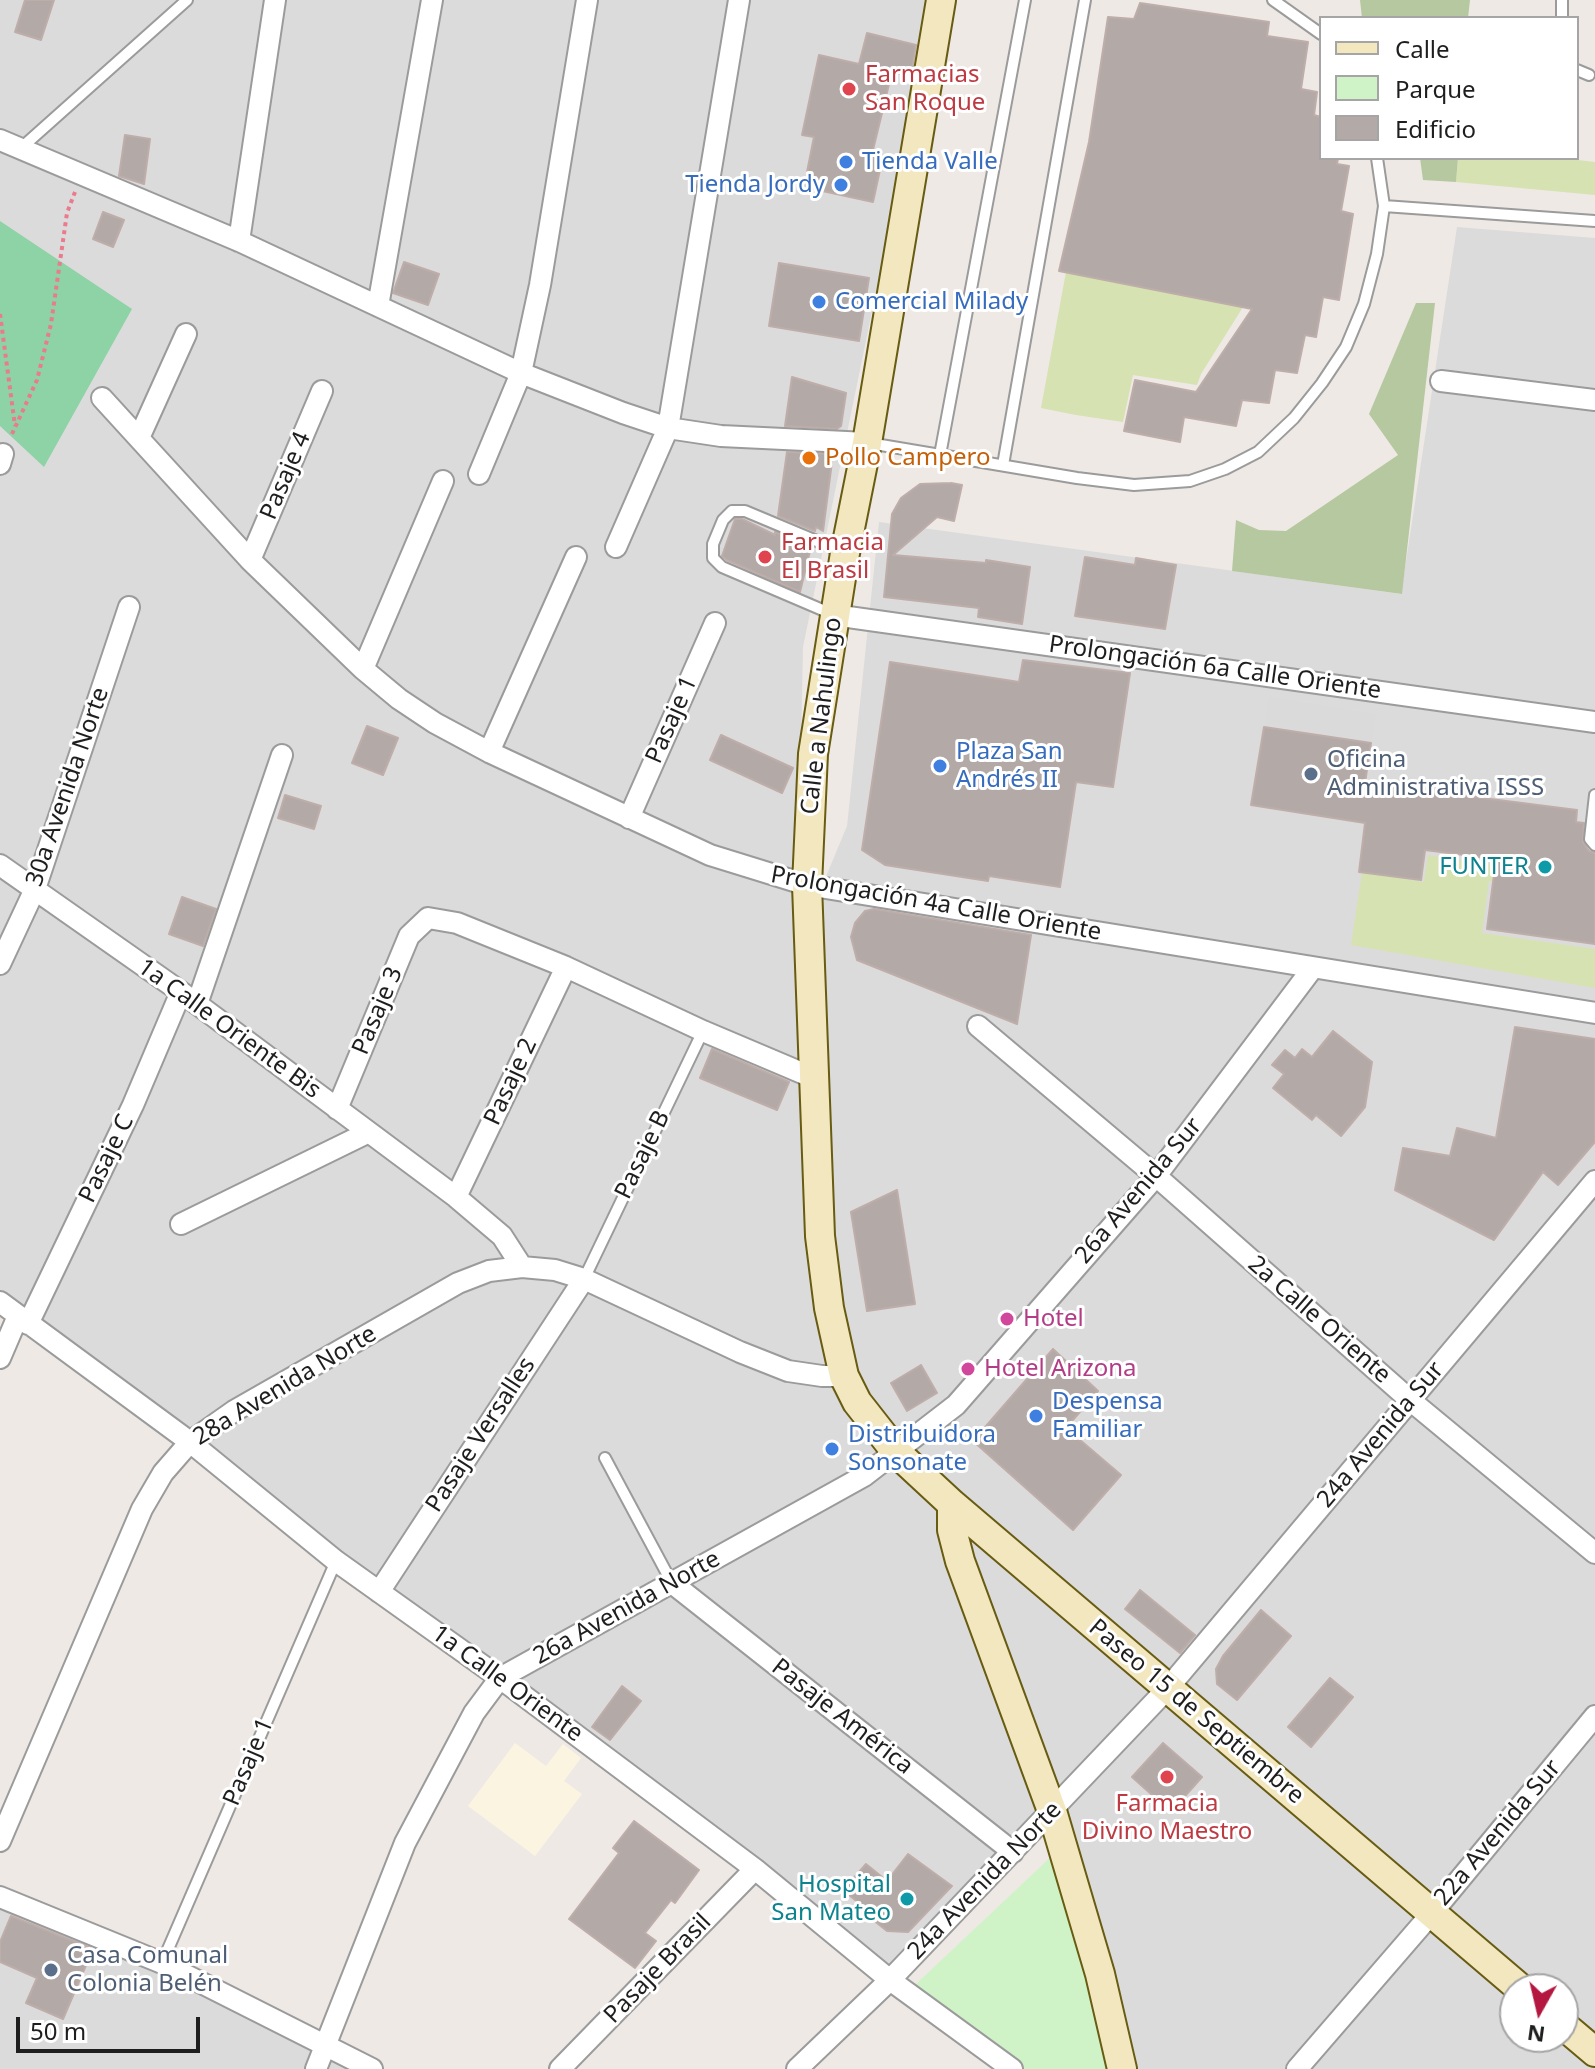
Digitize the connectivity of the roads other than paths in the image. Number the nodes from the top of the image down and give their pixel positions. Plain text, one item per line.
1 (187, 0) edge
2 (275, 0) edge
3 (432, 0) edge
4 (587, 0) edge
5 (739, 0) edge
6 (941, 0) edge
7 (1025, 0) edge
8 (1085, 0) edge
9 (1273, 0) edge
10 (1319, 33) edge
11 (1579, 71) edge
12 (1589, 75) dead end
13 (0, 140) edge
14 (20, 149) junction
15 (1377, 160) edge
16 (1384, 206) junction
17 (1595, 221) edge
18 (239, 241) junction
19 (378, 306) junction
20 (186, 334) dead end
21 (521, 373) junction
22 (1441, 381) dead end
23 (322, 391) dead end
24 (102, 398) dead end
25 (1595, 400) edge
26 (668, 428) junction
27 (139, 438) junction
28 (867, 443) junction
29 (940, 455) junction
30 (1003, 465) junction
31 (479, 474) dead end
32 (443, 481) dead end
33 (616, 547) dead end
34 (845, 553) junction
35 (576, 557) dead end
36 (250, 560) junction
37 (129, 607) dead end
38 (834, 615) junction
39 (715, 623) dead end
40 (363, 669) junction
41 (1595, 722) edge
42 (489, 752) junction
43 (282, 755) dead end
44 (1595, 795) edge
45 (629, 818) junction
46 (1595, 845) edge
47 (0, 865) edge
48 (807, 885) junction
49 (35, 889) junction
50 (0, 964) edge
51 (566, 967) junction
52 (1312, 969) junction
53 (189, 998) junction
54 (1595, 1013) edge
55 (978, 1026) dead end
56 (703, 1031) junction
57 (814, 1078) junction
58 (337, 1109) junction
59 (367, 1133) junction
60 (1156, 1176) junction
61 (1595, 1181) edge
62 (456, 1197) junction
63 (181, 1224) dead end
64 (522, 1267) junction
65 (584, 1279) junction
66 (0, 1302) edge
67 (23, 1320) junction
68 (0, 1358) edge
69 (844, 1376) junction
70 (1410, 1400) junction
71 (956, 1405) joint
72 (877, 1428) joint
73 (190, 1442) junction
74 (897, 1453) junction
75 (605, 1458) dead end
76 (952, 1504) junction
77 (1595, 1553) edge
78 (336, 1561) junction
79 (672, 1583) junction
80 (379, 1592) junction
81 (500, 1678) junction
82 (1168, 1688) junction
83 (1595, 1716) edge
84 (1052, 1811) junction
85 (0, 1841) edge
86 (1013, 1852) junction
87 (755, 1869) junction
88 (0, 1897) edge
89 (1432, 1913) junction
90 (162, 1963) junction
91 (1502, 1973) edge
92 (890, 1980) junction
93 (1579, 2038) edge
94 (327, 2045) junction
95 (1595, 2052) edge
96 (316, 2069) edge
97 (372, 2069) edge
98 (560, 2069) edge
99 (797, 2069) edge
100 (1012, 2069) edge
101 (1122, 2069) edge
102 (1297, 2069) edge

1 - 14 lane
2 - 18 street
3 - 19 street
4 - 21 street
5 - 26 street
6 - 28 street, Calle a Nahulingo
7 - 29 lane
8 - 30 lane
9 - 10 lane
11 - 12 lane
13 - 14 street
14 - 18 street
15 - 16 lane
16 - 17 lane
16 - 30 lane
18 - 19 street
19 - 21 street
20 - 27 street
21 - 26 street
21 - 31 street
22 - 25 street
23 - 36 street, Pasaje 4
24 - 27 street, Prolongación 4a Calle Oriente
26 - 28 street
26 - 33 street
27 - 36 street, Prolongación 4a Calle Oriente
28 - 29 lane
28 - 34 street, Calle a Nahulingo
29 - 30 lane
32 - 40 street
34 - 38 street, Calle a Nahulingo
34 - 38 lane
35 - 42 street
36 - 40 street, Prolongación 4a Calle Oriente
37 - 49 street, 30a Avenida Norte
38 - 41 street, Prolongación 6a Calle Oriente
38 - 48 street, Calle a Nahulingo
39 - 45 street, Pasaje 1
40 - 42 street, Prolongación 4a Calle Oriente
42 - 45 street, Prolongación 4a Calle Oriente
43 - 53 street, Pasaje C
44 - 46 lane
45 - 48 street, Prolongación 4a Calle Oriente
47 - 49 street, 1a Calle Oriente Bis
48 - 52 street, Prolongación 4a Calle Oriente
48 - 57 street, Calle a Nahulingo
49 - 50 street, 30a Avenida Norte
49 - 53 street, 1a Calle Oriente Bis
51 - 56 street
51 - 58 street, Pasaje 3
51 - 62 street, Pasaje 2
52 - 54 street, Prolongación 4a Calle Oriente
52 - 60 street, 26a Avenida Sur
53 - 58 street, 1a Calle Oriente Bis
53 - 67 street, Pasaje C
55 - 60 street, 2a Calle Oriente
56 - 57 street
56 - 65 lane, Pasaje B
57 - 69 street, Calle a Nahulingo
58 - 59 street, 1a Calle Oriente Bis
59 - 62 street, 1a Calle Oriente Bis
59 - 63 street
60 - 70 street, 2a Calle Oriente
60 - 71 street, 26a Avenida Sur
61 - 70 street, 24a Avenida Sur
62 - 64 street, 1a Calle Oriente Bis
64 - 65 street, 28a Avenida Norte
64 - 73 street, 28a Avenida Norte
65 - 69 street, 28a Avenida Norte
65 - 80 street, Pasaje Versalles
66 - 67 street, 1a Calle Oriente
67 - 68 street, Pasaje C
67 - 73 street, 1a Calle Oriente
69 - 72 street, Calle a Nahulingo
70 - 77 street, 2a Calle Oriente
70 - 82 street, 24a Avenida Sur
71 - 74 street, 26a Avenida Norte
72 - 74 street, Paseo 15 de Septiembre
73 - 78 street, 1a Calle Oriente
73 - 85 street, 28a Avenida Norte
74 - 76 street, Paseo 15 de Septiembre
74 - 79 street, 26a Avenida Norte
75 - 79 lane
76 - 82 street, Paseo 15 de Septiembre
76 - 84 street
78 - 80 street, 1a Calle Oriente
78 - 90 lane, Pasaje 1
79 - 81 street, 26a Avenida Norte
79 - 86 street, Pasaje América
80 - 81 street, 1a Calle Oriente
81 - 87 street, 1a Calle Oriente
81 - 94 street, 26a Avenida Norte
82 - 84 street, 24a Avenida Norte
82 - 89 street, Paseo 15 de Septiembre
83 - 89 street, 22a Avenida Sur
84 - 86 street, 24a Avenida Norte
84 - 101 street
86 - 92 street, 24a Avenida Norte
87 - 92 street, 1a Calle Oriente
87 - 98 street, Pasaje Brasil
88 - 90 street
89 - 91 street, Paseo 15 de Septiembre
89 - 102 street, 22a Avenida Sur
90 - 94 street
92 - 99 street, 24a Avenida Norte
92 - 100 street, 1a Calle Oriente
93 - 95 street
94 - 96 street, 26a Avenida Norte
94 - 97 street

